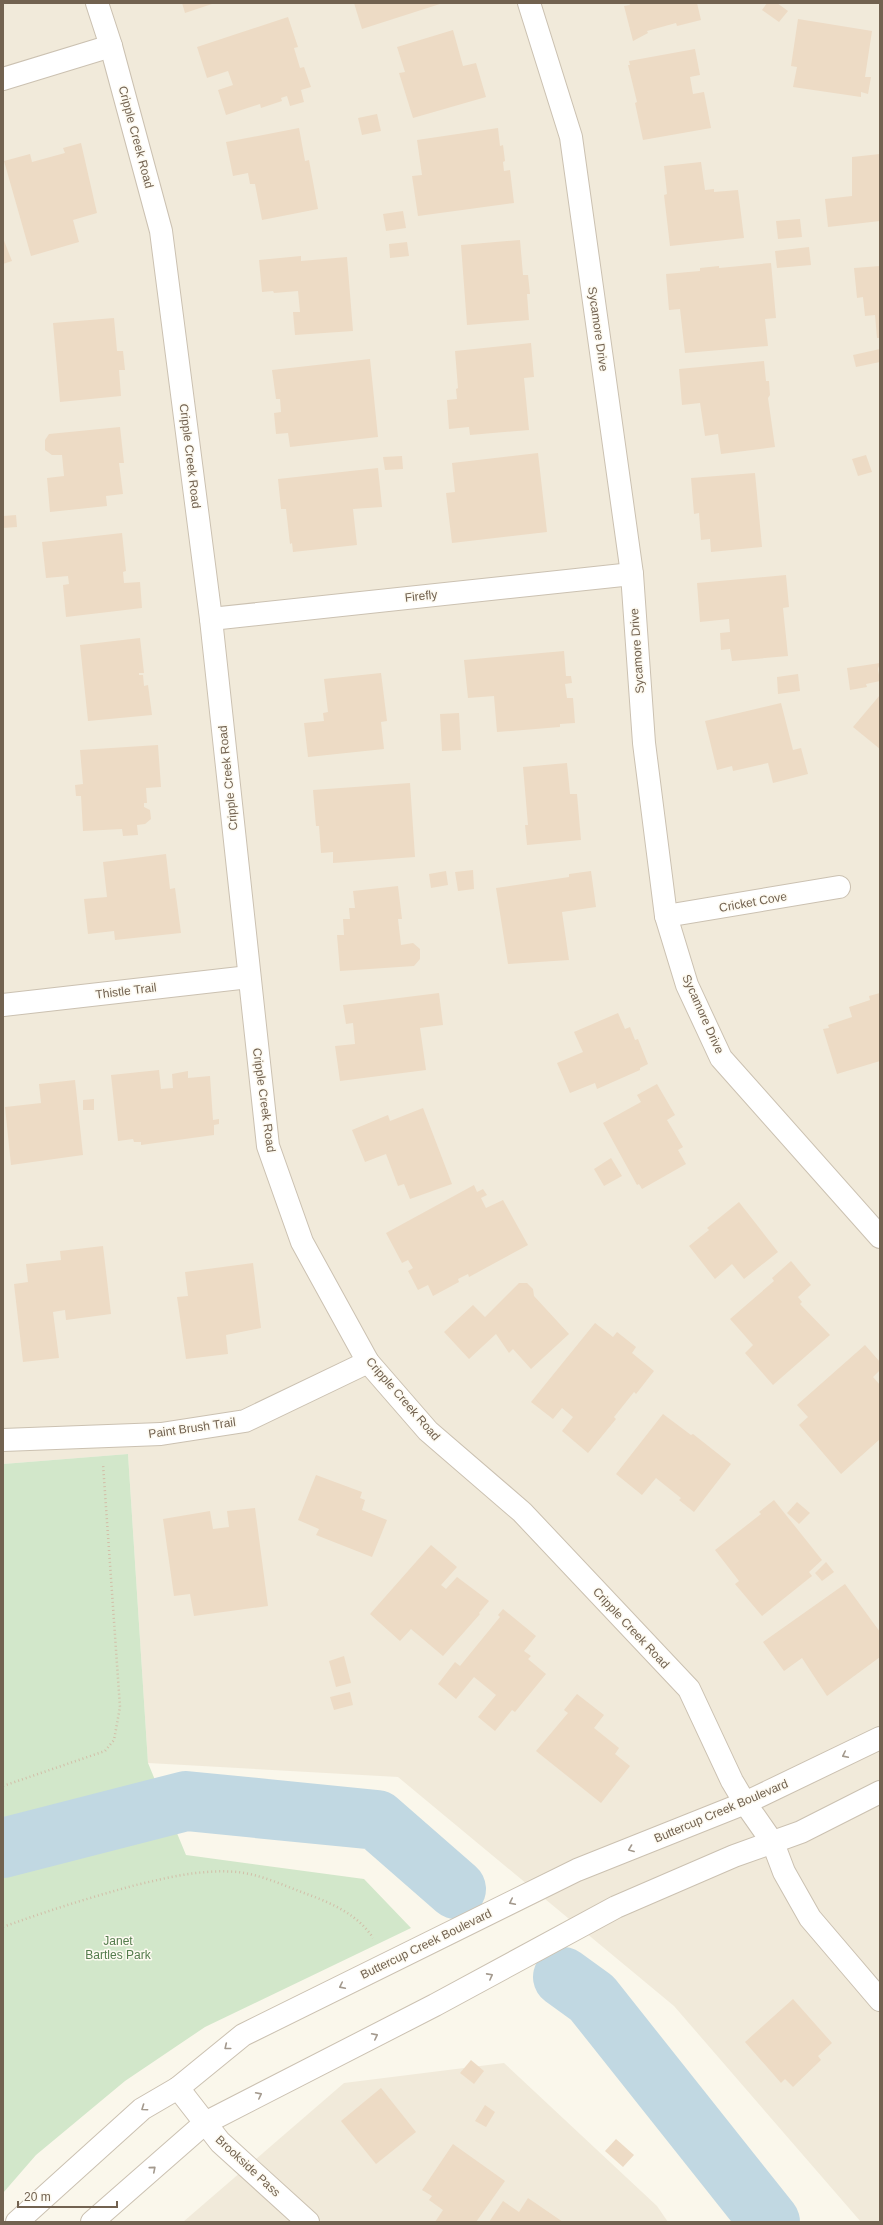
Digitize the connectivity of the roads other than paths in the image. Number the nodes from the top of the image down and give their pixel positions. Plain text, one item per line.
1 (98, 3) edge
2 (529, 3) edge
3 (111, 46) junction
4 (3, 79) edge
5 (632, 574) junction
6 (211, 619) junction
7 (839, 887) dead end
8 (666, 916) junction
9 (249, 977) junction
10 (3, 1005) edge
11 (880, 1237) edge
12 (368, 1362) junction
13 (3, 1440) edge
14 (880, 1738) edge
15 (880, 1792) edge
16 (745, 1803) junction
17 (773, 1843) junction
18 (880, 2000) edge
19 (178, 2088) junction
20 (205, 2123) junction
21 (17, 2222) edge
22 (92, 2222) edge
23 (308, 2222) edge

1 - 3 street, Cripple Creek Road
2 - 5 street, Sycamore Drive
3 - 4 street
3 - 6 street, Cripple Creek Road
5 - 6 street, Firefly
5 - 8 street, Sycamore Drive
6 - 9 street, Cripple Creek Road
7 - 8 street, Cricket Cove
8 - 11 street, Sycamore Drive
9 - 10 street, Thistle Trail
9 - 12 street, Cripple Creek Road
12 - 13 street, Paint Brush Trail
12 - 16 street, Cripple Creek Road
14 -> 16 street, Buttercup Creek Boulevard
15 - 17 street
16 - 17 street, Cripple Creek Road
16 -> 19 street, Buttercup Creek Boulevard
17 - 18 street, Cripple Creek Road
20 -> 17 street
19 - 20 street, Brookside Pass
19 -> 21 street, Buttercup Creek Boulevard
22 -> 20 street
20 - 23 street, Brookside Pass

